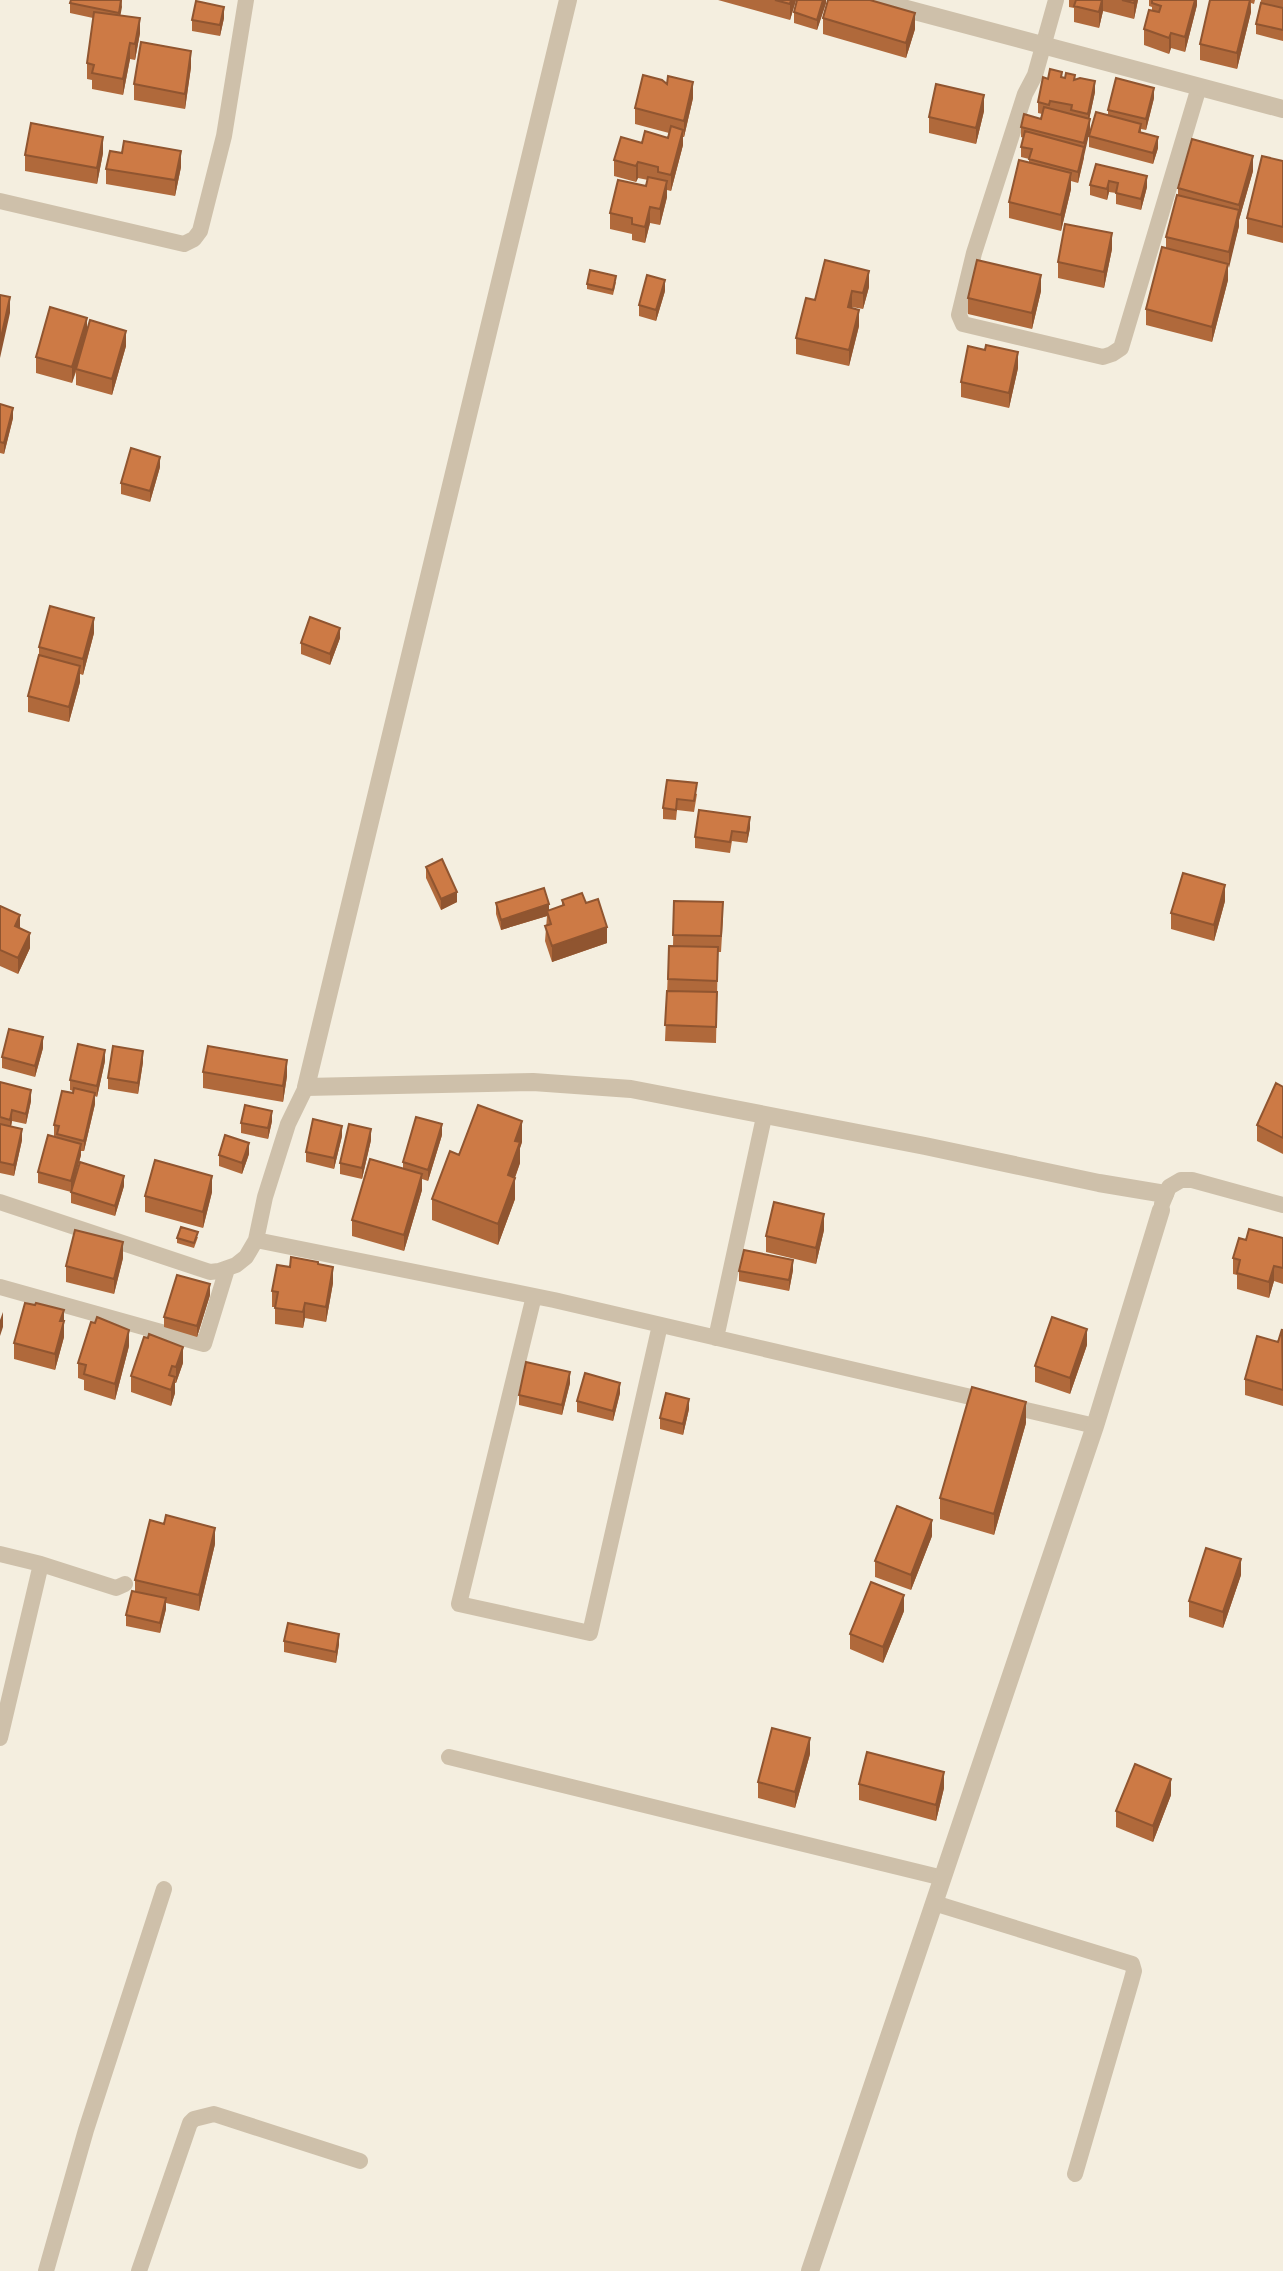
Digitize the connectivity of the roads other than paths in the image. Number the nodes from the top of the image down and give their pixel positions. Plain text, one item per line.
1 (246, 0) edge
2 (568, 0) edge
3 (873, 0) edge
4 (1056, 0) edge
5 (897, 3) edge
6 (1044, 45) junction
7 (1199, 87) junction
8 (1283, 109) edge
9 (0, 201) edge
10 (306, 1087) junction
11 (764, 1117) junction
12 (0, 1202) edge
13 (1163, 1202) junction
14 (1283, 1205) edge
15 (256, 1240) junction
16 (227, 1269) junction
17 (0, 1287) edge
18 (534, 1296) junction
19 (660, 1325) junction
20 (716, 1338) junction
21 (1095, 1426) junction
22 (0, 1554) edge
23 (41, 1564) junction
24 (125, 1584) dead end
25 (0, 1738) edge
26 (449, 1757) dead end
27 (943, 1878) junction
28 (164, 1889) dead end
29 (934, 1903) junction
30 (360, 2161) dead end
31 (1075, 2174) dead end
32 (46, 2271) edge
33 (139, 2271) edge
34 (810, 2271) edge

1 - 9 street
2 - 10 street
3 - 5 street
4 - 6 street
5 - 6 street
6 - 7 street
6 - 7 street
7 - 8 street
10 - 11 street
10 - 15 street
11 - 13 street
11 - 20 street
12 - 16 street
13 - 14 street
13 - 21 street
15 - 16 street
15 - 18 street
16 - 17 street
18 - 19 street
18 - 19 street
19 - 20 street
20 - 21 street
21 - 27 street
22 - 23 street
23 - 24 street
23 - 25 street
26 - 27 street
27 - 29 street
28 - 32 street
29 - 31 street
29 - 34 street
30 - 33 street

